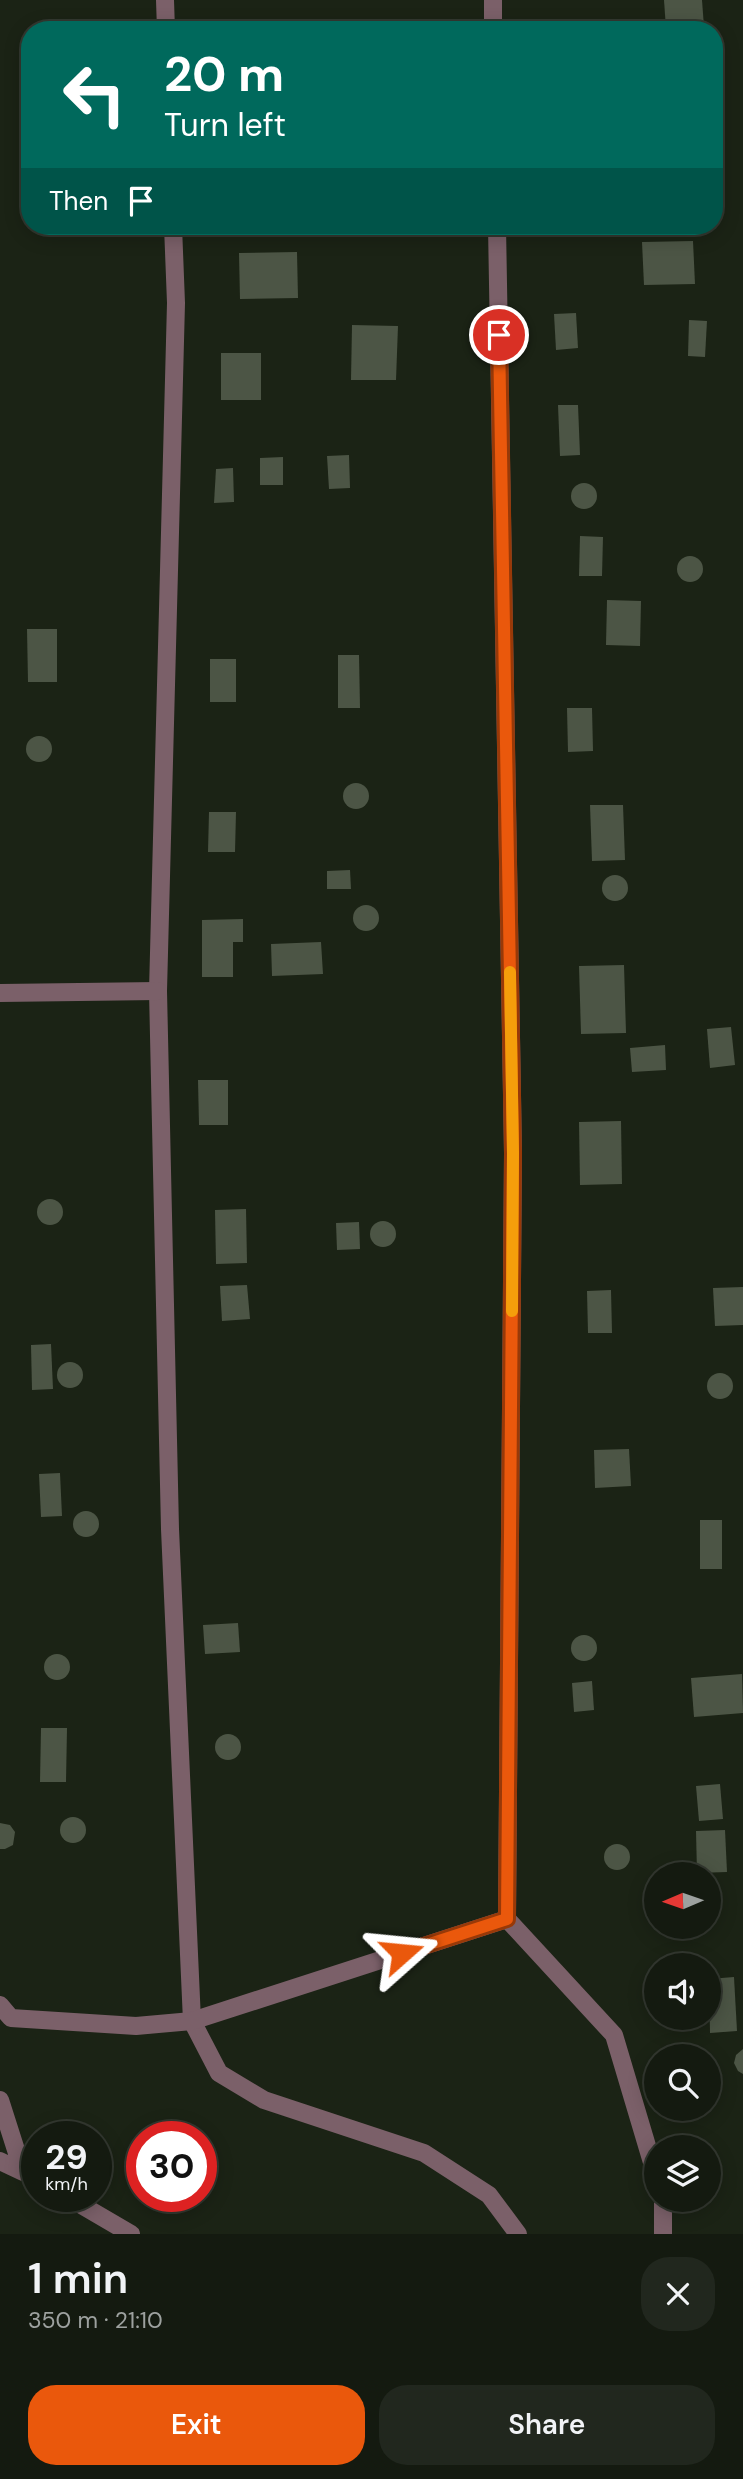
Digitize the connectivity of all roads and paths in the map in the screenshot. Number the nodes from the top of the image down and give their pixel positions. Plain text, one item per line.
1 (165, 0) edge
2 (493, 0) edge
3 (166, 21) edge
4 (493, 21) edge
5 (173, 235) edge
6 (497, 235) edge
7 (158, 991) junction
8 (0, 993) edge
9 (507, 1919) junction
10 (0, 2005) edge
11 (192, 2021) junction
12 (0, 2100) edge
13 (644, 2136) edge
14 (21, 2153) edge
15 (0, 2161) edge
16 (21, 2172) edge
17 (93, 2212) edge
18 (663, 2212) edge
19 (131, 2234) edge
20 (518, 2234) edge
21 (663, 2234) edge

1 - 3 street
2 - 4 street
5 - 7 street
6 - 9 street
7 - 8 street
7 - 11 street
9 - 11 street
9 - 13 street
10 - 11 street
11 - 20 street
12 - 14 street
15 - 16 street
17 - 19 street
18 - 21 street

